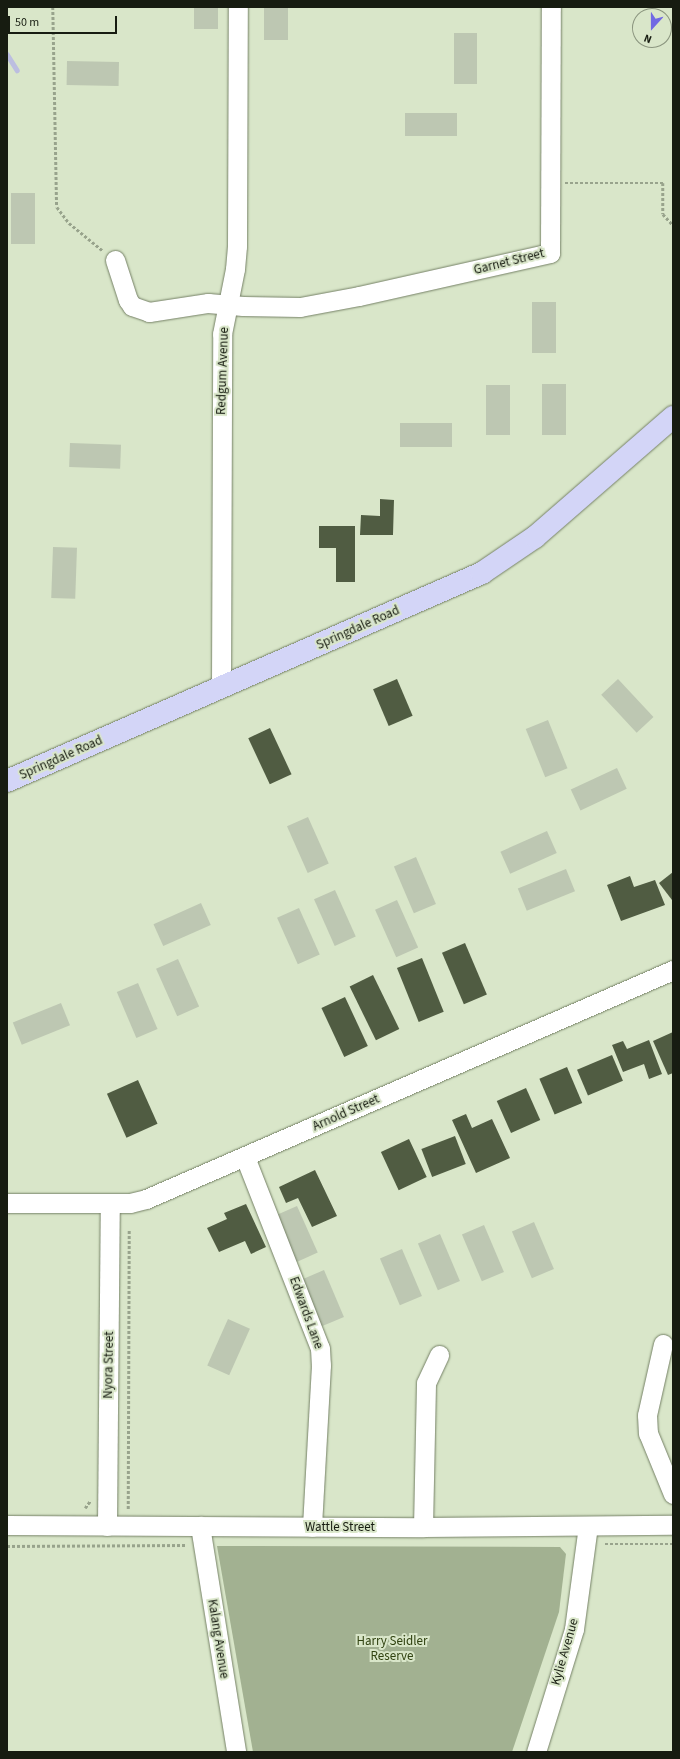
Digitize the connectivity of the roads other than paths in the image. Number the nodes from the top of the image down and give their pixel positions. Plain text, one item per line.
1 (238, 7) edge
2 (551, 7) edge
3 (115, 260) road end
4 (227, 304) junction
5 (673, 417) edge
6 (221, 688) junction
7 (7, 781) edge
8 (673, 970) edge
9 (244, 1157) junction
10 (7, 1203) edge
11 (110, 1204) junction
12 (662, 1344) dead end
13 (439, 1355) dead end
14 (673, 1494) edge
15 (673, 1524) edge
16 (7, 1526) edge
17 (107, 1526) junction
18 (200, 1526) junction
19 (588, 1526) junction
20 (312, 1527) junction
21 (424, 1527) junction
22 (236, 1752) edge
23 (536, 1752) edge

1 - 4 street, Redgum Avenue
2 - 4 street, Garnet Street
3 - 4 street
4 - 6 street, Redgum Avenue
5 - 6 main road, Springdale Road
6 - 7 main road, Springdale Road
8 - 9 street, Arnold Street
9 - 11 street, Arnold Street
9 - 20 street, Edwards Lane
10 - 11 street, Arnold Street
11 - 17 street, Nyora Street
12 - 14 street
13 - 21 street
15 - 19 street, Wattle Street
16 - 17 street, Wattle Street
17 - 18 street, Wattle Street
18 - 20 street, Wattle Street
18 - 22 street, Kalang Avenue
19 - 21 street, Wattle Street
19 - 23 street, Kylie Avenue
20 - 21 street, Wattle Street

